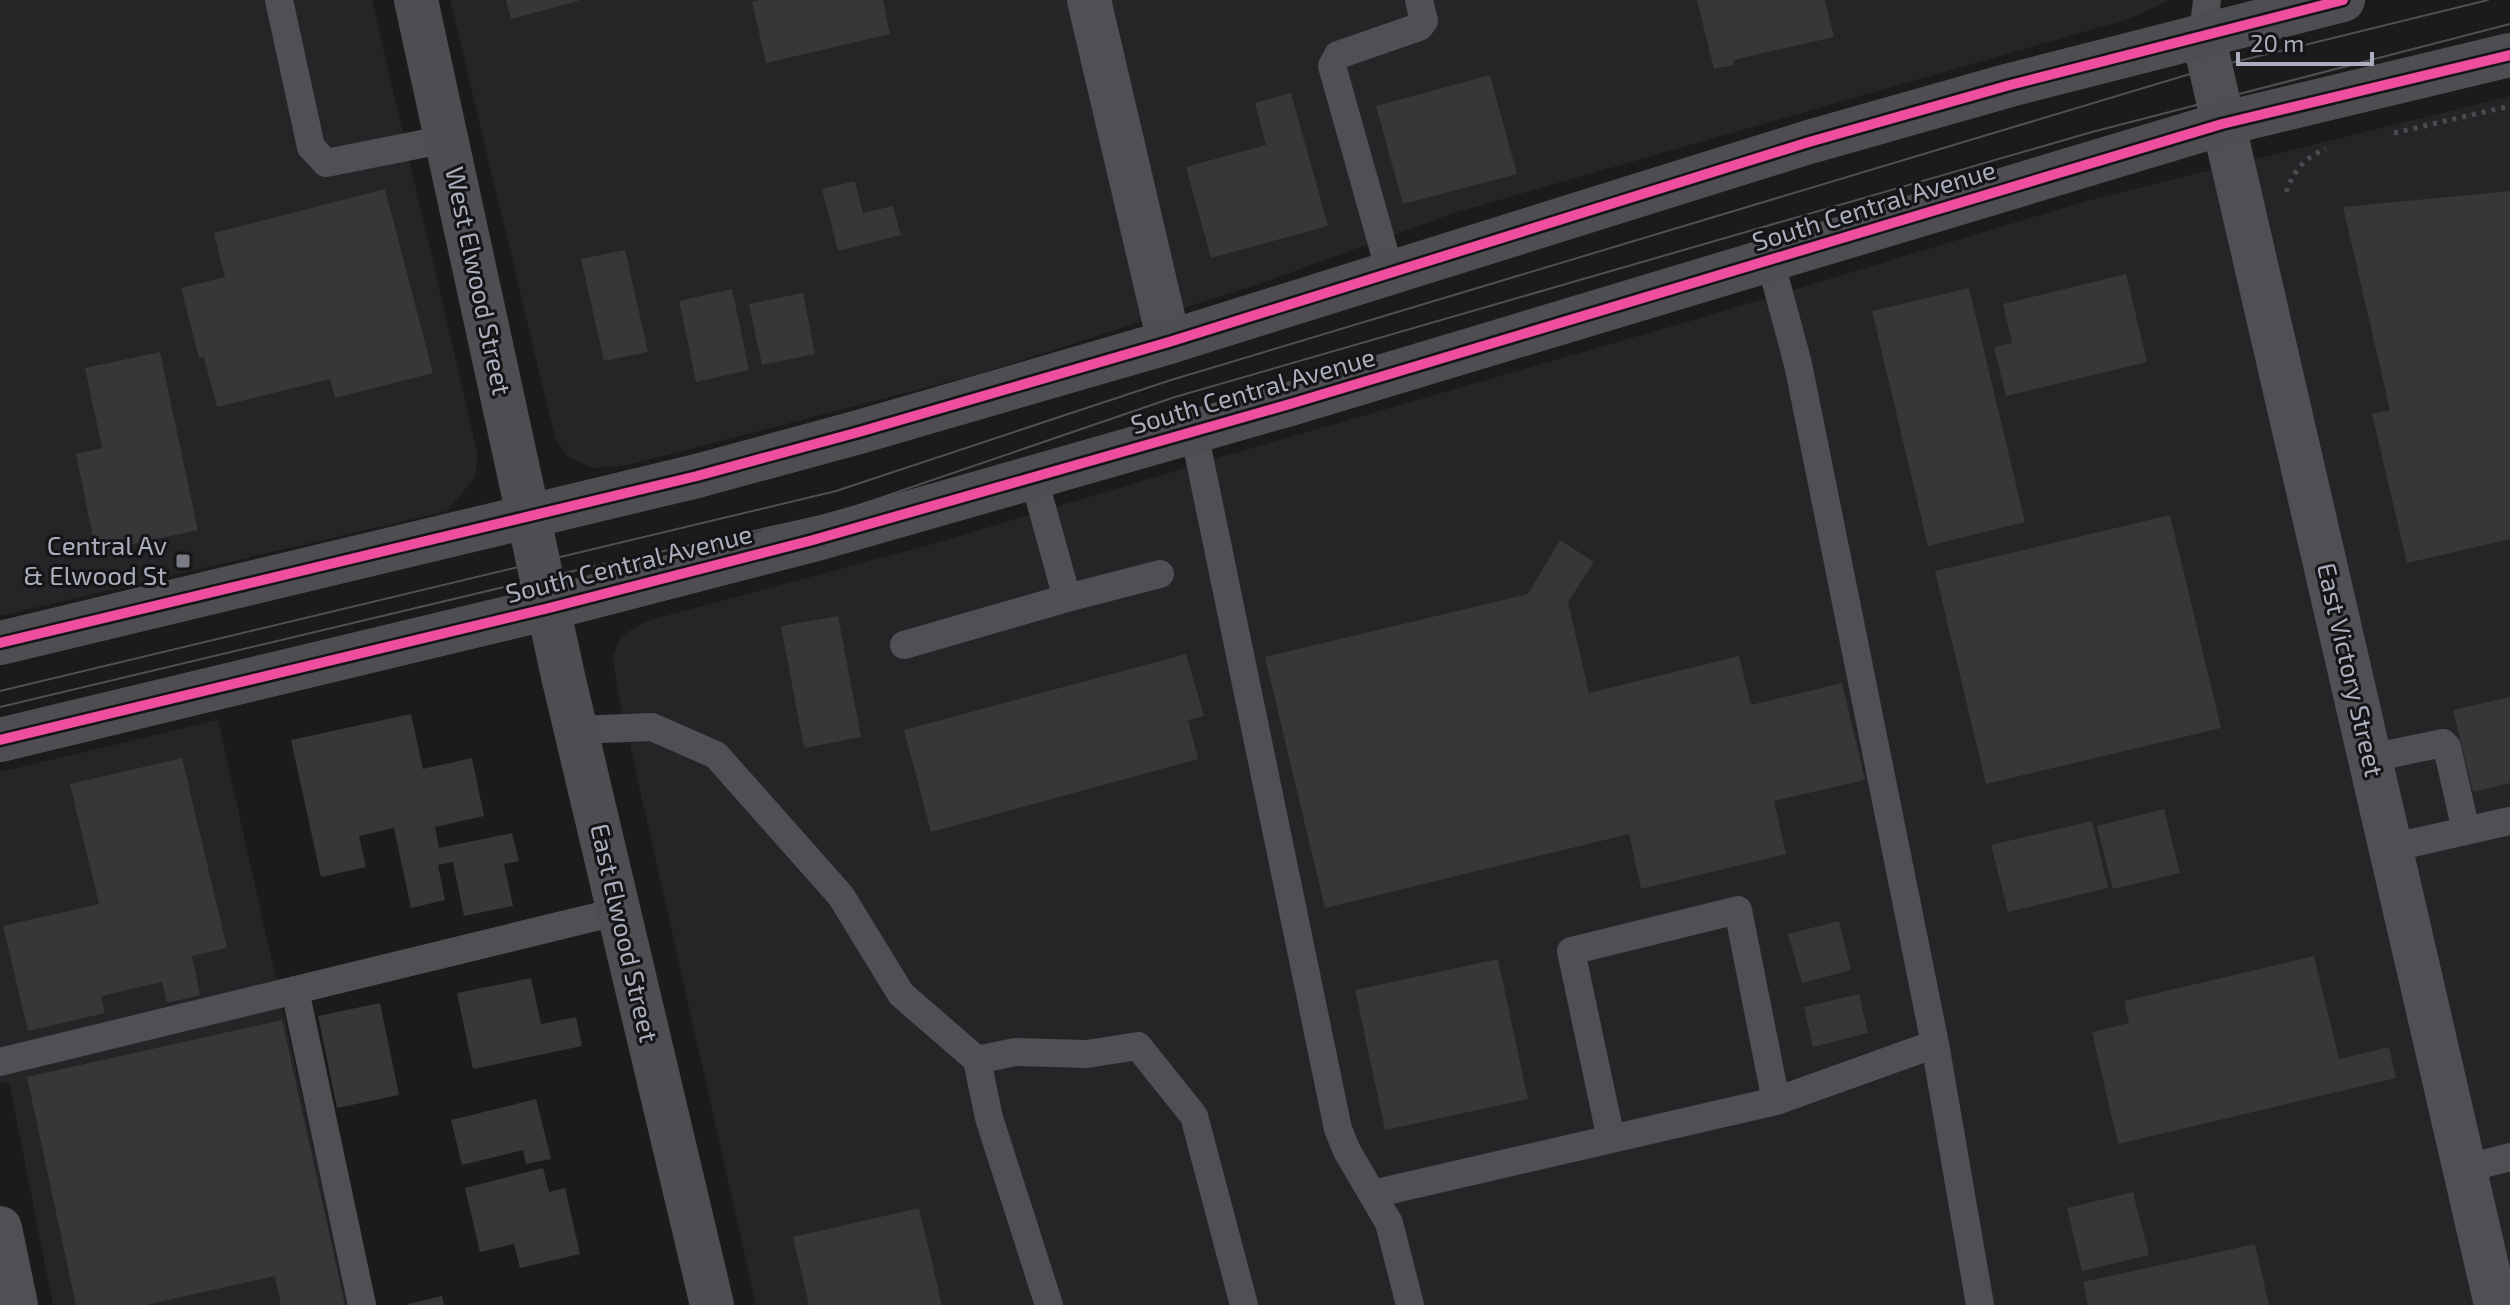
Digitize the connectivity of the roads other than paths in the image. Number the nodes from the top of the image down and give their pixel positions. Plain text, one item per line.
1 (279, 0) edge
2 (416, 0) edge
3 (1089, 0) edge
4 (1419, 0) edge
5 (2343, 0) edge
6 (2205, 18) edge
7 (2510, 55) edge
8 (2222, 124) junction
9 (447, 139) junction
10 (1770, 260) junction
11 (1390, 272) junction
12 (1169, 342) junction
13 (1194, 432) junction
14 (1034, 479) junction
15 (528, 515) junction
16 (538, 561) joint
17 (1160, 574) dead end
18 (1067, 598) junction
19 (549, 608) junction
20 (0, 643) edge
21 (904, 645) dead end
22 (576, 730) junction
23 (0, 740) edge
24 (2371, 758) junction
25 (2510, 821) edge
26 (2466, 831) junction
27 (2390, 848) junction
28 (620, 911) junction
29 (295, 990) junction
30 (1935, 1044) junction
31 (977, 1060) junction
32 (0, 1062) edge
33 (1776, 1101) junction
34 (1611, 1139) junction
35 (2510, 1157) edge
36 (2464, 1169) junction
37 (1373, 1194) junction
38 (0, 1228) edge
39 (16, 1305) edge
40 (362, 1305) edge
41 (712, 1305) edge
42 (1049, 1305) edge
43 (1244, 1305) edge
44 (1410, 1305) edge
45 (1980, 1305) edge
46 (2496, 1305) edge

1 - 9 lane
2 - 9 main road, West Elwood Street
3 - 12 street
4 - 11 lane
5 - 6 main road
6 - 8 street, East Victory Street
6 - 11 main road
7 - 8 main road, South Central Avenue
8 - 10 main road, South Central Avenue
8 - 24 street, East Victory Street
9 - 15 main road, West Elwood Street
10 - 13 main road, South Central Avenue
10 - 30 lane
11 - 12 main road
12 - 15 main road
13 - 14 main road, South Central Avenue
13 - 37 lane
14 - 18 lane
14 - 19 main road, South Central Avenue
15 - 16 main road, West Elwood Street
15 - 20 main road
16 - 19 main road, East Elwood Street
17 - 18 lane
18 - 21 lane
19 - 22 main road, East Elwood Street
19 - 23 main road, South Central Avenue
22 - 28 main road, East Elwood Street
22 - 31 lane
24 - 26 lane
24 - 27 street, East Victory Street
25 - 26 lane
26 - 27 lane
27 - 36 street, East Victory Street
28 - 29 lane
28 - 41 main road, East Elwood Street
29 - 32 lane
29 - 40 lane
30 - 33 lane
30 - 45 lane
31 - 42 lane
31 - 43 lane
33 - 34 lane
33 - 34 lane
34 - 37 lane
35 - 36 lane
36 - 46 street, East Victory Street
37 - 44 lane
38 - 39 street

